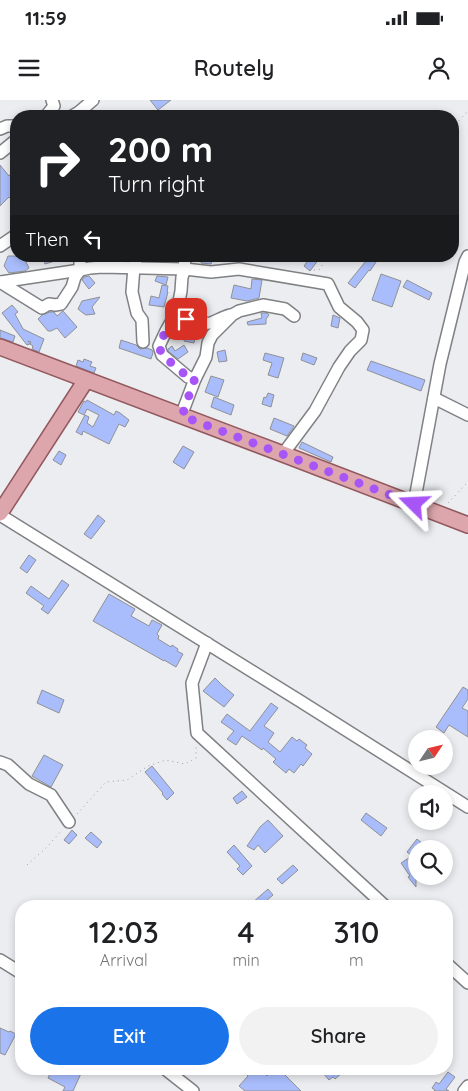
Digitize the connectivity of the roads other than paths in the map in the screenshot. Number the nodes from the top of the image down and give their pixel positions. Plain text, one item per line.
1 (93, 100) edge
2 (81, 110) edge
3 (10, 145) edge
4 (0, 153) edge
5 (467, 259) edge
6 (83, 262) edge
7 (136, 262) edge
8 (184, 262) edge
9 (85, 269) junction
10 (185, 269) junction
11 (0, 282) edge
12 (232, 315) junction
13 (294, 316) dead end
14 (174, 318) junction
15 (143, 342) dead end
16 (0, 347) edge
17 (195, 378) junction
18 (86, 380) junction
19 (434, 398) junction
20 (468, 415) edge
21 (182, 416) junction
22 (283, 454) junction
23 (414, 504) junction
24 (0, 514) edge
25 (468, 525) edge
26 (207, 643) junction
27 (0, 762) edge
28 (468, 808) edge
29 (69, 822) road end
30 (378, 900) edge
31 (0, 960) edge
32 (15, 969) edge
33 (453, 969) edge
34 (468, 983) edge
35 (170, 1075) edge
36 (468, 1086) edge
37 (181, 1087) edge
38 (193, 1091) edge
39 (464, 1091) edge

1 - 2 street
3 - 4 street
5 - 19 street
6 - 9 street
7 - 9 street
7 - 10 street
7 - 15 street
8 - 10 street
9 - 11 street
9 - 11 street
10 - 14 street
10 - 22 street
12 - 13 street
12 - 14 street
12 - 17 street
14 - 17 street
16 - 18 main road
17 - 21 street
18 - 21 main road
18 - 24 main road
19 - 20 street
19 - 23 street
21 - 22 main road
22 - 23 main road
23 - 25 main road
24 - 26 street
26 - 28 street
26 - 30 street
27 - 29 street
31 - 32 street
33 - 34 street
35 - 37 street
36 - 39 street
37 - 38 street

